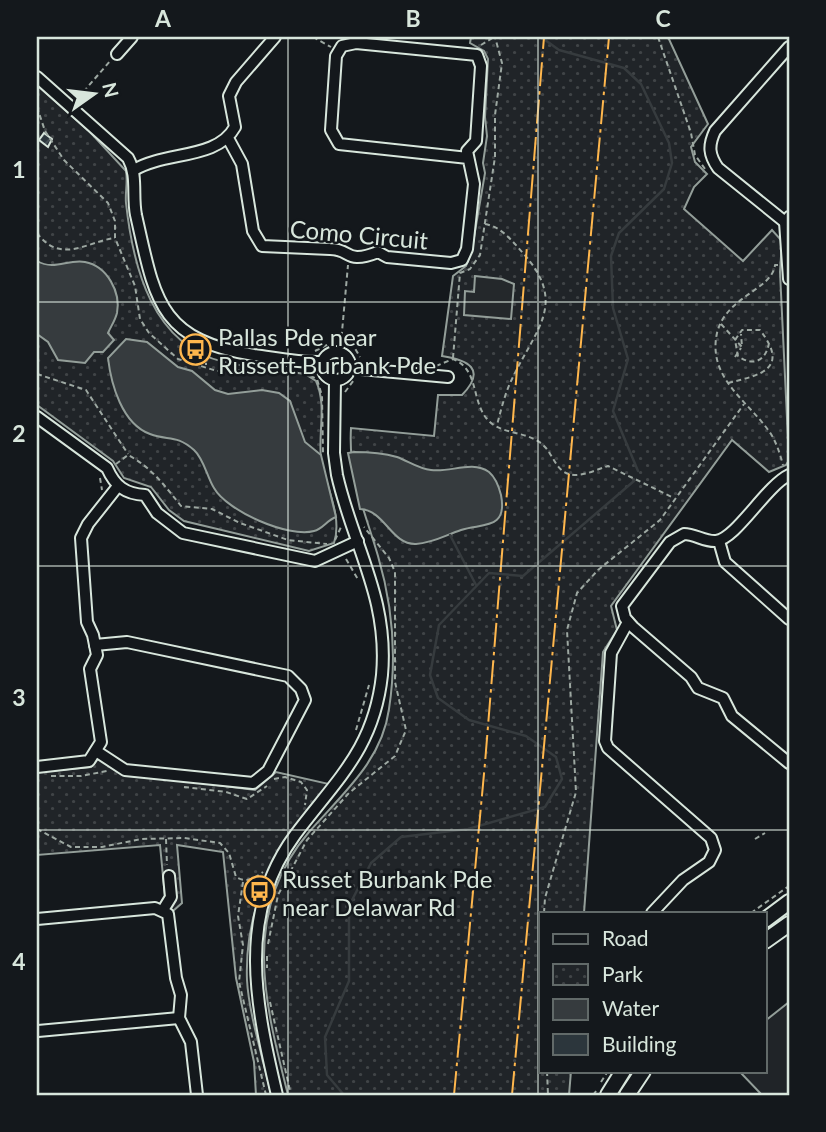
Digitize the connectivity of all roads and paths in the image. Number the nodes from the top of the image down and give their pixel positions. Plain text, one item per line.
1 (132, 37) edge
2 (275, 37) edge
3 (313, 37) edge
4 (495, 37) edge
5 (658, 37) edge
6 (789, 47) edge
7 (339, 51) junction
8 (117, 54) joint
9 (477, 55) junction
10 (37, 77) edge
11 (37, 107) edge
12 (70, 107) junction
13 (229, 140) junction
14 (468, 158) junction
15 (134, 170) junction
16 (710, 173) dead end
17 (787, 219) edge
18 (485, 224) junction
19 (37, 233) edge
20 (777, 254) dead end
21 (348, 257) junction
22 (788, 264) edge
23 (775, 265) junction
24 (789, 279) edge
25 (720, 324) junction
26 (741, 333) junction
27 (735, 340) junction
28 (202, 342) junction
29 (341, 343) junction
30 (769, 343) junction
31 (742, 347) junction
32 (308, 352) dead end
33 (736, 355) junction
34 (453, 359) junction
35 (323, 362) junction
36 (205, 366) dead end
37 (357, 366) junction
38 (435, 367) dead end
39 (37, 374) edge
40 (448, 377) dead end
41 (335, 380) junction
42 (727, 383) junction
43 (343, 404) dead end
44 (37, 417) edge
45 (496, 426) junction
46 (128, 454) junction
47 (108, 472) junction
48 (786, 479) edge
49 (118, 486) junction
50 (674, 498) dead end
51 (345, 518) junction
52 (364, 528) dead end
53 (358, 541) junction
54 (719, 541) junction
55 (340, 543) junction
56 (361, 585) dead end
57 (789, 619) edge
58 (632, 626) junction
59 (95, 645) junction
60 (372, 676) dead end
61 (354, 735) dead end
62 (96, 751) junction
63 (789, 763) edge
64 (37, 767) edge
65 (313, 794) dead end
66 (305, 801) dead end
67 (37, 830) edge
68 (43, 832) junction
69 (765, 832) dead end
70 (37, 834) edge
71 (166, 838) junction
72 (755, 839) dead end
73 (266, 864) dead end
74 (169, 876) joint
75 (789, 886) edge
76 (789, 902) edge
77 (163, 910) junction
78 (653, 912) edge
79 (752, 912) edge
80 (37, 919) edge
81 (766, 919) edge
82 (789, 924) edge
83 (766, 940) edge
84 (267, 970) dead end
85 (268, 992) dead end
86 (178, 1018) junction
87 (37, 1031) edge
88 (547, 1072) edge
89 (622, 1072) edge
90 (642, 1072) edge
91 (197, 1095) edge
92 (277, 1095) edge
93 (291, 1095) edge
94 (548, 1095) edge
95 (608, 1095) edge
96 (627, 1095) edge

1 - 8 street
2 - 13 street
3 - 7 path
4 - 9 path
4 - 18 path
5 - 16 path
6 - 17 street
7 - 9 street
7 - 14 street
8 - 12 path
9 - 14 street, Como Circuit
10 - 12 street
11 - 19 path
12 - 15 street
13 - 15 street
13 - 21 street, Como Circuit
14 - 21 street, Como Circuit
15 - 28 street
17 - 22 street
18 - 34 path
18 - 45 path
20 - 23 path
21 - 29 path
22 - 23 path
22 - 24 street
23 - 25 path
25 - 27 path
25 - 42 path
26 - 27 path
26 - 30 path
26 - 31 path
27 - 31 path
27 - 33 path
28 - 35 street
28 - 36 path
29 - 32 path
29 - 37 path
30 - 33 path
30 - 42 path
31 - 33 path
34 - 38 path
34 - 45 path
35 - 37 street
35 - 41 street
37 - 40 street
37 - 41 street
37 - 43 path
39 - 46 path
41 - 51 street
42 - 48 path
44 - 47 street
45 - 50 path
46 - 47 path
46 - 55 path
47 - 49 street
48 - 54 street
49 - 55 street
49 - 59 street
51 - 53 street
51 - 55 path
52 - 84 path
53 - 55 street
53 - 92 street
54 - 57 street
54 - 58 street
55 - 56 path
58 - 63 street
58 - 78 street
59 - 62 street
59 - 62 street
60 - 61 path
62 - 64 street
65 - 66 path
67 - 68 path
68 - 70 path
68 - 71 path
69 - 72 path
71 - 73 path
71 - 74 path
74 - 77 street
75 - 79 path
76 - 81 main road
77 - 80 street
77 - 86 street
82 - 83 main road
85 - 93 path
86 - 87 street
86 - 91 street
88 - 94 path
89 - 95 main road
90 - 96 main road

